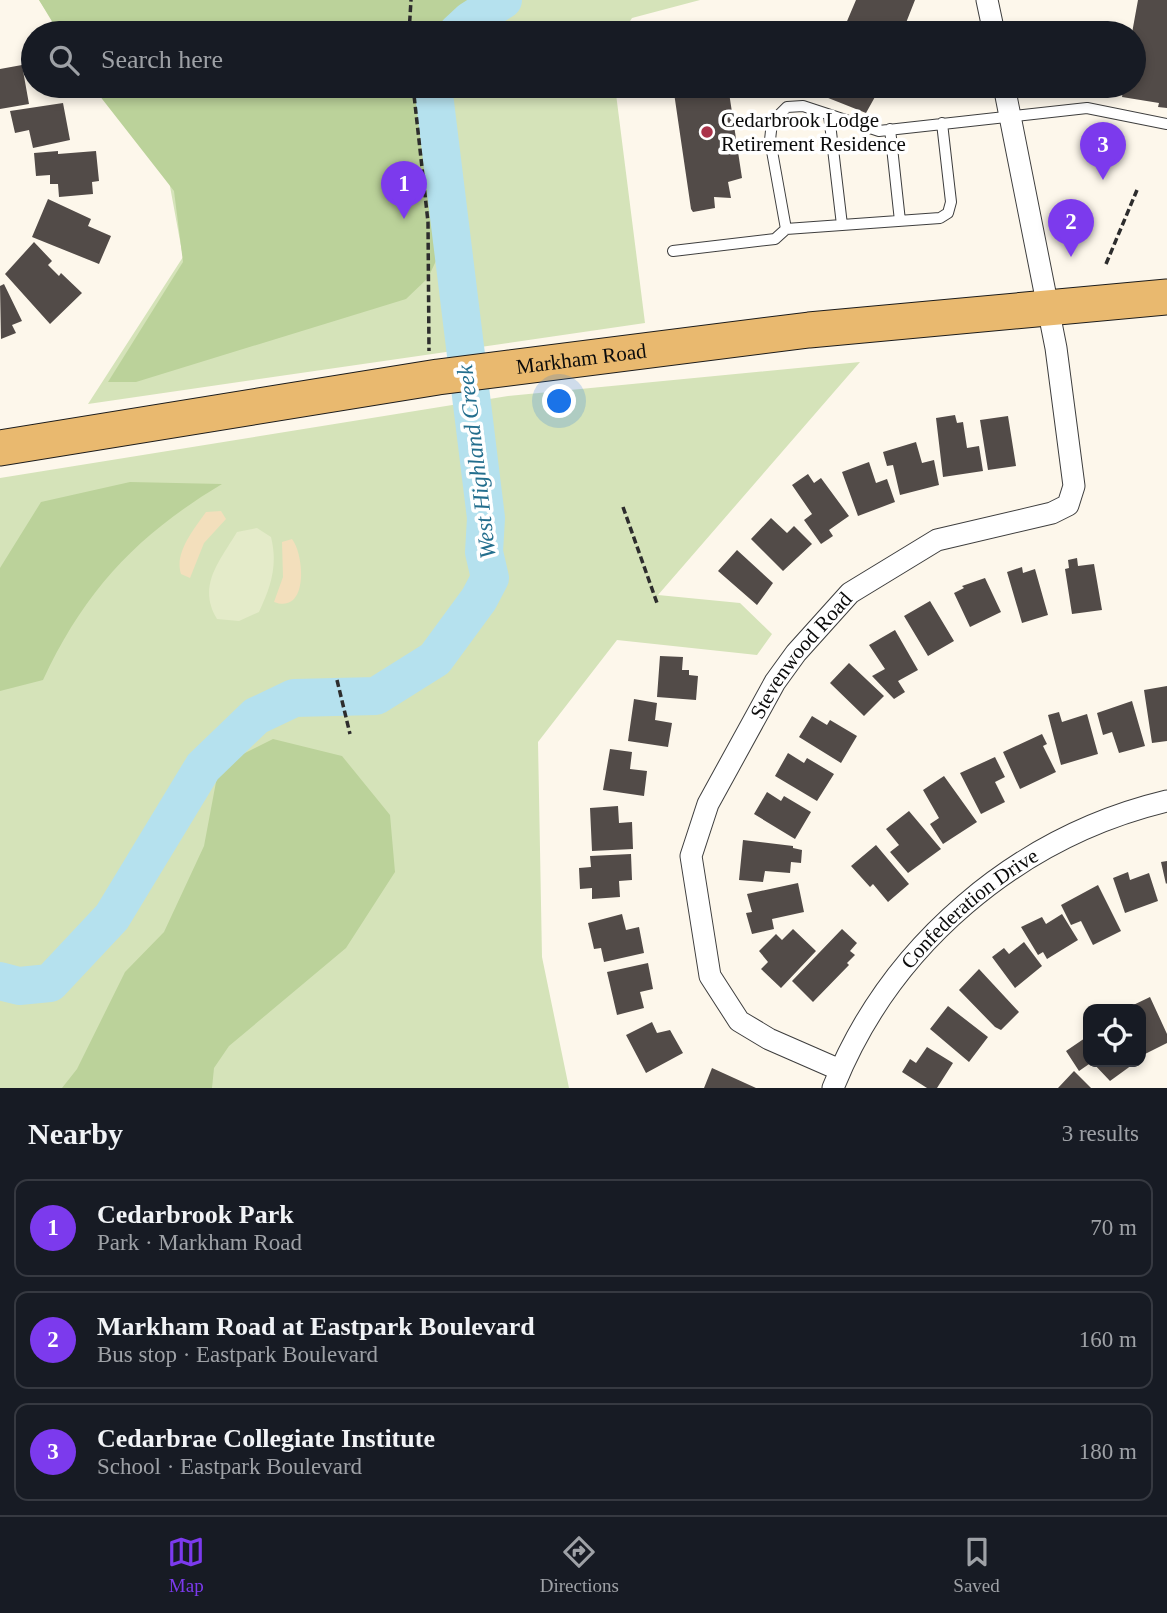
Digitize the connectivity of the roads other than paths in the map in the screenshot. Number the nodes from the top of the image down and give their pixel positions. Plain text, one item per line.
1 (987, 0) edge
2 (991, 21) edge
3 (1006, 98) edge
4 (1010, 115) junction
5 (829, 116) junction
6 (942, 123) junction
7 (1167, 124) edge
8 (890, 130) junction
9 (900, 221) junction
10 (842, 225) junction
11 (786, 229) junction
12 (673, 251) dead end
13 (1167, 297) edge
14 (1047, 308) junction
15 (0, 448) edge
16 (1167, 801) edge
17 (836, 1079) edge

1 - 2 street
3 - 4 street
4 - 6 lane
4 - 7 lane
4 - 14 street
5 - 8 lane
5 - 10 lane
5 - 11 lane
6 - 8 lane
6 - 9 lane
8 - 9 lane
9 - 10 lane
10 - 11 lane
11 - 12 lane
13 - 14 main road, Markham Road
14 - 15 main road, Markham Road
14 - 17 street, Stevenwood Road
16 - 17 street, Confederation Drive

